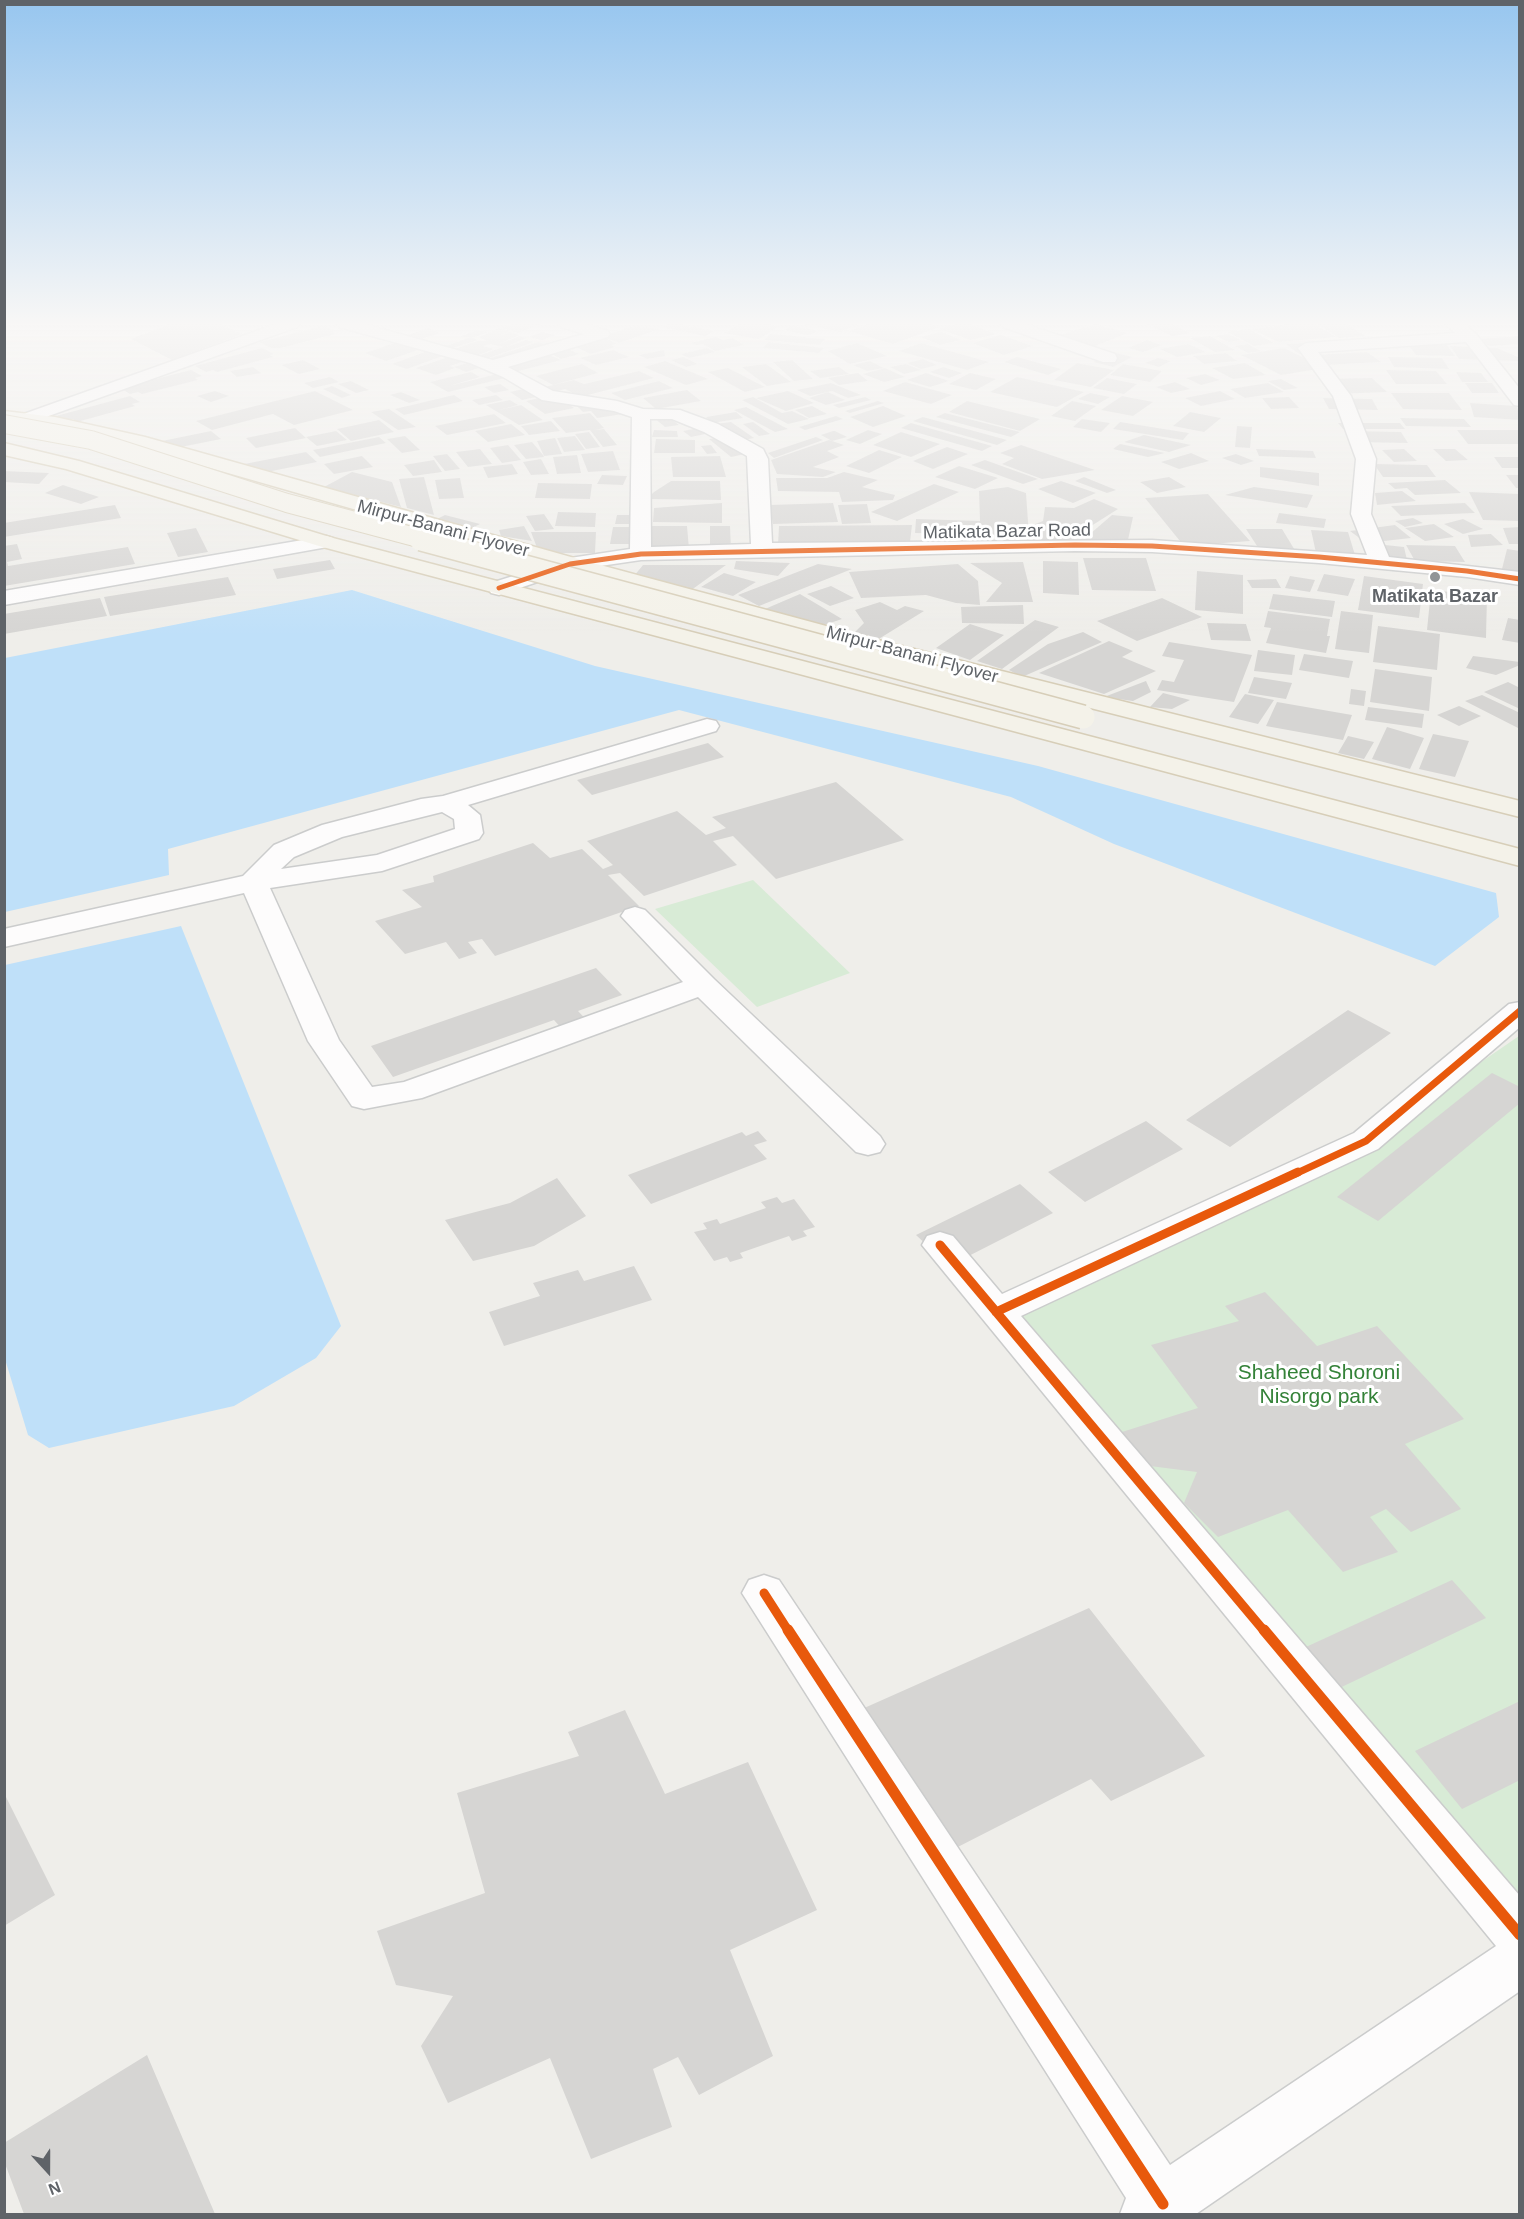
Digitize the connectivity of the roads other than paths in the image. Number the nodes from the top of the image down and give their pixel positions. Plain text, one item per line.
1 (19, 428) edge
2 (73, 428) edge
3 (641, 428) edge
4 (710, 428) edge
5 (1354, 428) edge
6 (4, 436) edge
7 (4, 449) edge
8 (326, 542) junction
9 (762, 550) junction
10 (641, 554) junction
11 (1381, 563) junction
12 (581, 567) junction
13 (1520, 579) edge
14 (499, 588) junction
15 (1520, 589) edge
16 (4, 598) edge
17 (707, 726) dead end
18 (446, 803) junction
19 (1520, 809) edge
20 (1520, 828) edge
21 (1520, 846) edge
22 (1520, 858) edge
23 (253, 882) junction
24 (635, 916) dead end
25 (4, 938) edge
26 (703, 985) junction
27 (1520, 1011) edge
28 (868, 1144) dead end
29 (940, 1245) dead end
30 (996, 1312) junction
31 (764, 1593) dead end
32 (1520, 1935) edge
33 (1520, 1960) edge
34 (1156, 2209) edge

1 - 20 main road, Mirpur-Banani Flyover, bridge
2 - 12 main road
3 - 10 street
4 - 9 street
5 - 11 street
6 - 21 main road, Mirpur-Banani Flyover
7 - 8 main road
8 - 14 main road
8 - 16 street
9 - 10 street, Matikata Bazar Road
9 - 11 street, Matikata Bazar Road
10 - 12 street, Matikata Bazar Road
11 - 13 street, Matikata Bazar Road
12 - 14 street, Matikata Bazar Road
12 - 15 street, Matikata Bazar Road
12 - 19 main road
14 - 22 main road
17 - 18 street
18 - 23 street
18 - 23 street
23 - 25 street
23 - 26 street
24 - 26 street
26 - 28 street
27 - 30 street
29 - 30 street
30 - 32 street
31 - 34 street
33 - 34 street

